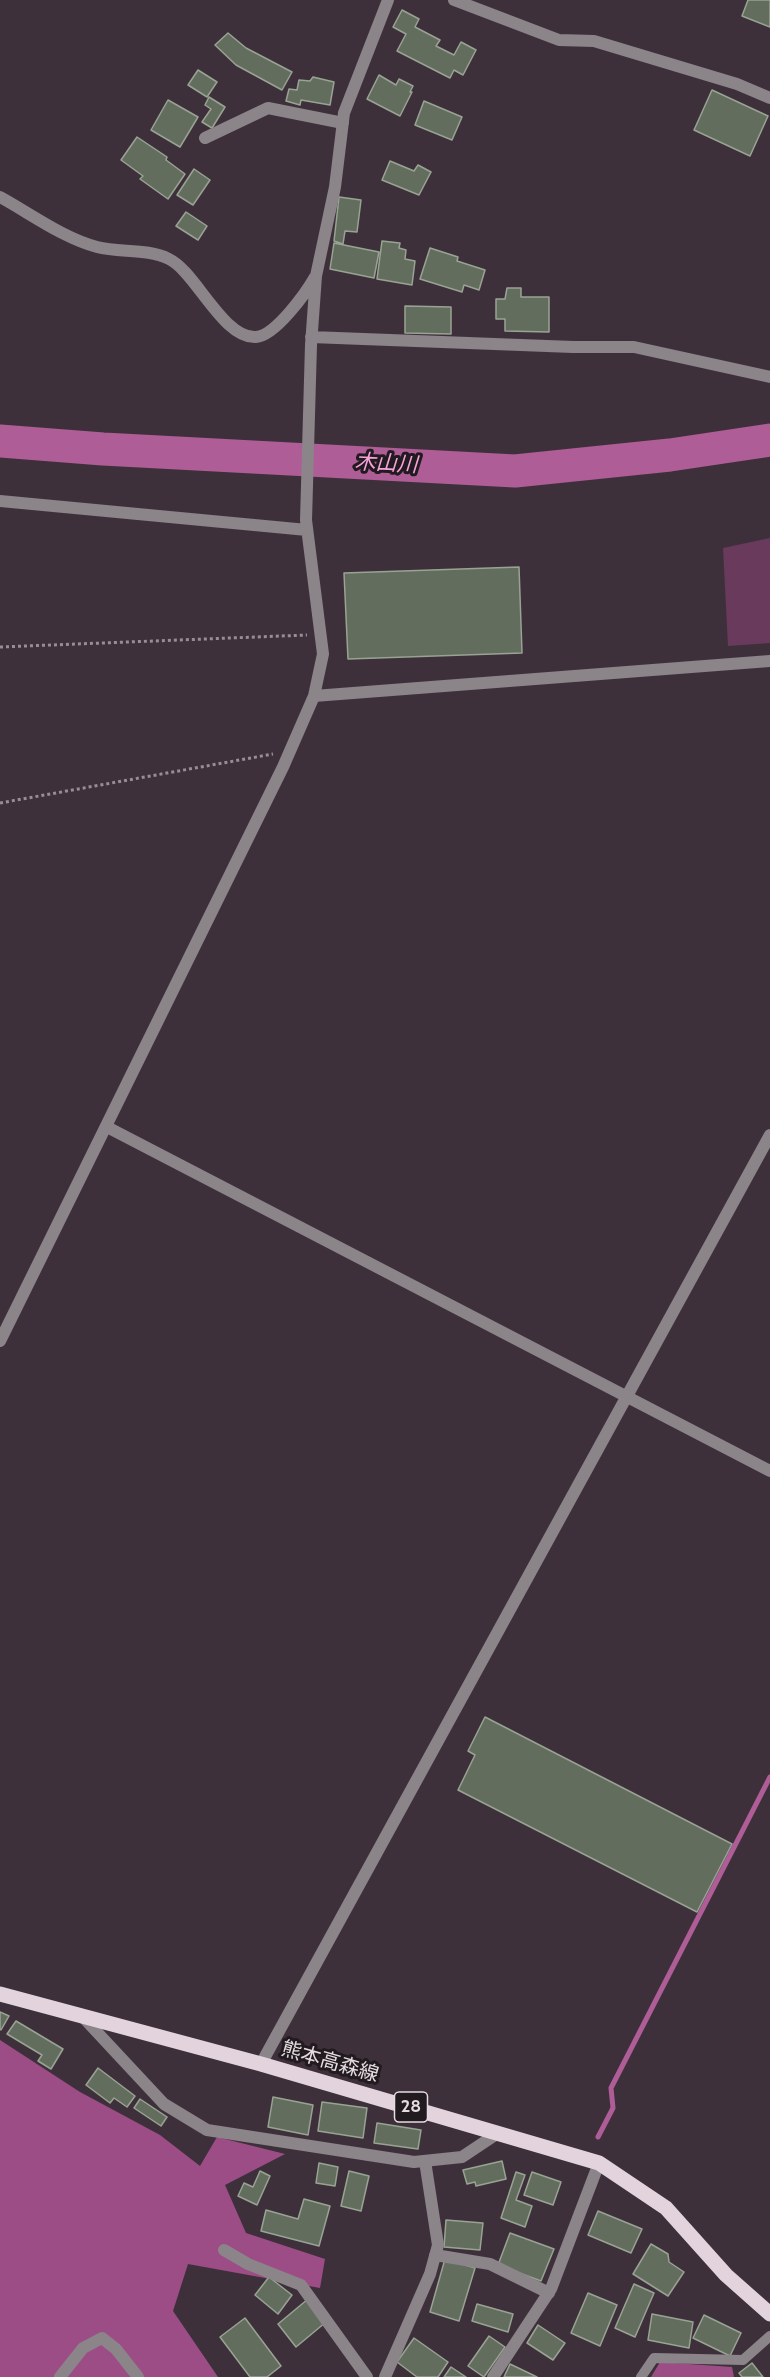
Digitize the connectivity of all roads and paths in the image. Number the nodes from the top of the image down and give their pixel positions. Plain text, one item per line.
1 (388, 0) edge
2 (454, 0) edge
3 (770, 98) edge
4 (343, 123) junction
5 (205, 138) dead end
6 (0, 197) edge
7 (315, 276) junction
8 (311, 341) junction
9 (770, 377) edge
10 (0, 501) edge
11 (306, 525) junction
12 (321, 634) junction
13 (0, 647) edge
14 (770, 661) edge
15 (314, 696) junction
16 (290, 751) junction
17 (0, 803) edge
18 (107, 1127) junction
19 (770, 1135) edge
20 (0, 1341) edge
21 (626, 1397) junction
22 (770, 1471) edge
23 (0, 1994) edge
24 (81, 2015) junction
25 (261, 2064) junction
26 (498, 2133) junction
27 (425, 2162) junction
28 (599, 2163) junction
29 (224, 2250) dead end
30 (435, 2255) junction
31 (549, 2293) junction
32 (770, 2314) edge
33 (770, 2336) edge
34 (60, 2377) edge
35 (138, 2377) edge
36 (368, 2377) edge
37 (385, 2377) edge
38 (493, 2377) edge
39 (641, 2377) edge

1 - 4 street
2 - 3 street
4 - 5 street
4 - 7 street
6 - 7 street
7 - 8 street
8 - 9 street
8 - 11 street
10 - 11 street
11 - 12 street
12 - 13 path
12 - 15 street
14 - 15 street
15 - 16 street
16 - 17 path
16 - 18 street
18 - 20 street
18 - 21 street
19 - 21 street
21 - 22 street
21 - 25 street
23 - 24 main road, 熊本高森線 / 28
24 - 25 main road, 熊本高森線 / 28
24 - 27 street
25 - 26 main road, 熊本高森線 / 28
26 - 27 street
26 - 28 main road, 熊本高森線 / 28
27 - 30 street
28 - 31 street
28 - 32 main road, 熊本高森線 / 28
29 - 36 street
30 - 31 street
30 - 37 street
31 - 38 street
33 - 39 lane
34 - 35 street

